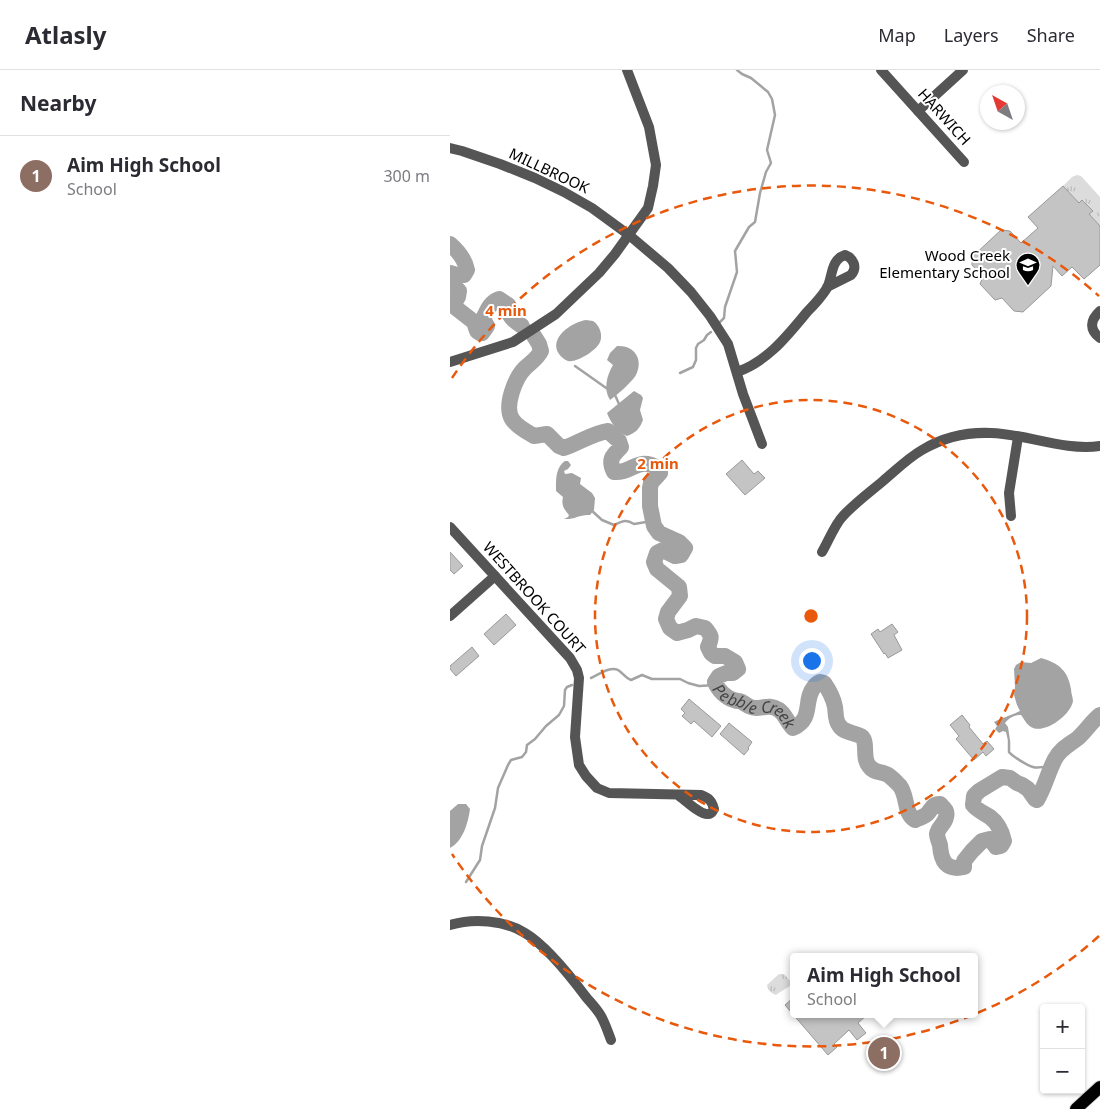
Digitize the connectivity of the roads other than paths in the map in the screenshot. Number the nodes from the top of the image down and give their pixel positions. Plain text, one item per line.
1 (627, 70) edge
2 (881, 70) edge
3 (963, 70) edge
4 (918, 110) junction
5 (450, 148) edge
6 (964, 162) dead end
7 (629, 235) junction
8 (828, 287) dead end
9 (1100, 311) edge
10 (1100, 338) edge
11 (450, 362) edge
12 (737, 372) junction
13 (1018, 437) junction
14 (762, 444) dead end
15 (1100, 446) edge
16 (1011, 516) dead end
17 (450, 527) edge
18 (822, 552) dead end
19 (495, 576) junction
20 (450, 616) edge
21 (678, 795) dead end
22 (450, 925) edge
23 (611, 1040) dead end
24 (1100, 1088) edge
25 (1076, 1109) edge

1 - 7 street
2 - 4 street, HARWICH
3 - 4 street
4 - 6 street, HARWICH
5 - 7 street, MILLBROOK
7 - 11 street
7 - 12 street, MILLBROOK
8 - 12 street
9 - 10 street
12 - 14 street, MILLBROOK
13 - 15 street
13 - 16 street
13 - 18 street
17 - 19 street, WESTBROOK COURT
19 - 20 street
19 - 21 street, WESTBROOK COURT
22 - 23 street
24 - 25 main road

